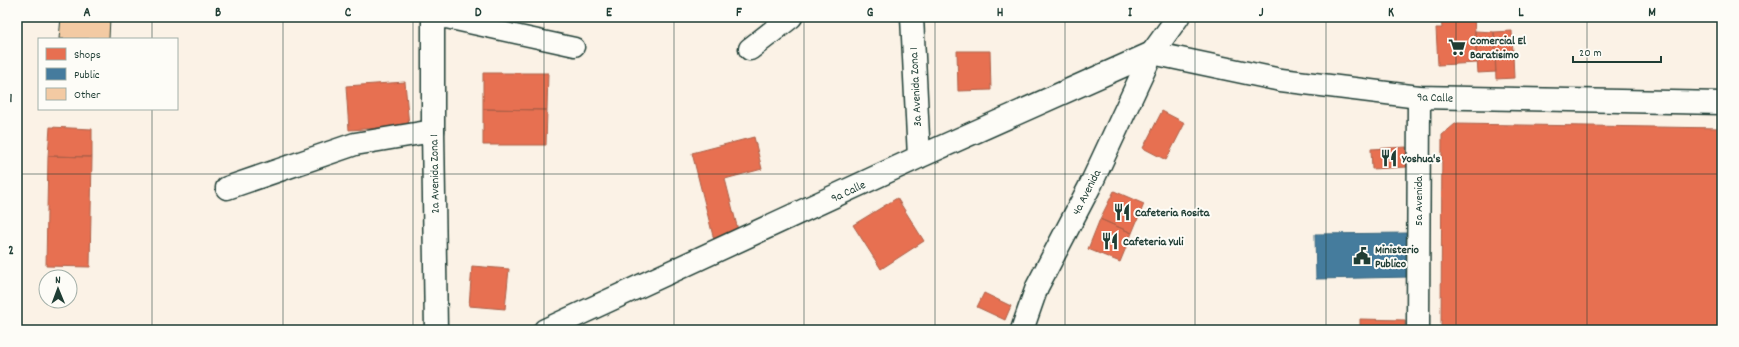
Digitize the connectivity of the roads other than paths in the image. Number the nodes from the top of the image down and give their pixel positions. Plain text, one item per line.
1 (791, 17) edge
2 (912, 17) edge
3 (1178, 17) edge
4 (433, 19) edge
5 (575, 47) dead end
6 (750, 49) dead end
7 (1152, 53) junction
8 (1419, 97) junction
9 (1722, 103) edge
10 (433, 131) junction
11 (918, 157) junction
12 (227, 188) dead end
13 (436, 330) edge
14 (545, 330) edge
15 (1022, 330) edge
16 (1418, 330) edge

1 - 6 street
2 - 11 street, 3a Avenida Zona 1
3 - 7 street
4 - 5 lane
4 - 10 street, 2a Avenida Zona 1
7 - 8 street, 9a Calle
7 - 11 street, 9a Calle
7 - 15 street, 4a Avenida
8 - 9 street, 9a Calle
8 - 16 street, 5a Avenida
10 - 12 street
10 - 13 street, 2a Avenida Zona 1
11 - 14 street, 9a Calle

